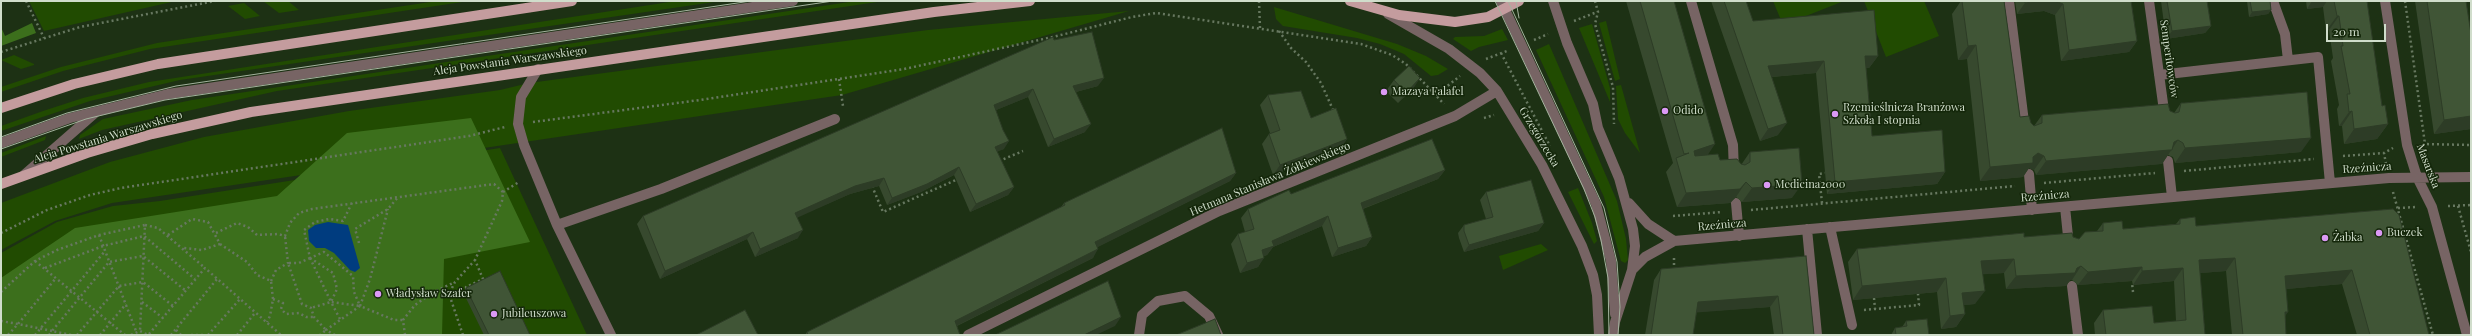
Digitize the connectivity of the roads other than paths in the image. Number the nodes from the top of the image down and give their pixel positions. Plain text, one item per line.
1 (572, 1) edge
2 (793, 1) edge
3 (1030, 1) edge
4 (1350, 1) edge
5 (1553, 1) edge
6 (1691, 1) edge
7 (2009, 1) edge
8 (2149, 1) edge
9 (2273, 1) edge
10 (2385, 1) edge
11 (1509, 4) edge
12 (1377, 9) junction
13 (2288, 60) junction
14 (538, 69) junction
15 (2159, 75) junction
16 (1497, 91) junction
17 (1, 108) edge
18 (100, 109) junction
19 (835, 119) dead end
20 (2165, 121) edge
21 (2026, 134) edge
22 (1, 143) edge
23 (2168, 161) edge
24 (1734, 173) edge
25 (2029, 174) edge
26 (24, 175) junction
27 (2417, 177) junction
28 (2471, 177) edge
29 (2330, 183) junction
30 (1, 184) edge
31 (2172, 197) junction
32 (1626, 198) junction
33 (1736, 203) edge
34 (2065, 207) junction
35 (2032, 210) junction
36 (557, 225) junction
37 (1830, 227) junction
38 (1807, 229) junction
39 (1739, 236) junction
40 (1674, 241) junction
41 (2069, 246) edge
42 (1632, 270) junction
43 (2072, 286) edge
44 (1615, 322) junction
45 (1852, 325) dead end
46 (611, 335) edge
47 (968, 335) edge
48 (1139, 335) edge
49 (1218, 335) edge
50 (1599, 335) edge
51 (1613, 335) edge
52 (1816, 335) edge
53 (2078, 335) edge
54 (2467, 335) edge

1 - 17 main road
2 - 18 street
3 - 14 main road, Aleja Powstania Warszawskiego
4 - 12 main road
5 - 32 street
6 - 24 street
7 - 21 street
8 - 15 street, Semperitowców
9 - 13 street
10 - 27 street, Masarska
11 - 12 main road
11 - 44 street
12 - 16 street, Grzegórzecka
13 - 15 street
13 - 29 street
14 - 26 main road, Aleja Powstania Warszawskiego
14 - 36 street
15 - 20 street, Semperitowców
16 - 47 street, Hetmana Stanisława Żółkiewskiego
16 - 50 street, Grzegórzecka
18 - 22 street
18 - 26 street
19 - 36 street
23 - 31 street
25 - 35 street
26 - 30 main road, Aleja Powstania Warszawskiego
27 - 28 street, Rzeźnicza
27 - 29 street, Rzeźnicza
27 - 54 street, Masarska
29 - 31 street, Rzeźnicza
31 - 34 street, Rzeźnicza
32 - 40 street
32 - 42 street
33 - 39 street
34 - 35 street, Rzeźnicza
34 - 41 street
35 - 37 street, Rzeźnicza
36 - 46 street
37 - 38 street, Rzeźnicza
37 - 45 street
38 - 39 street, Rzeźnicza
38 - 52 street
39 - 40 street, Rzeźnicza
40 - 42 street, Rzeźnicza
42 - 44 street
43 - 53 street
44 - 51 street
48 - 49 street

